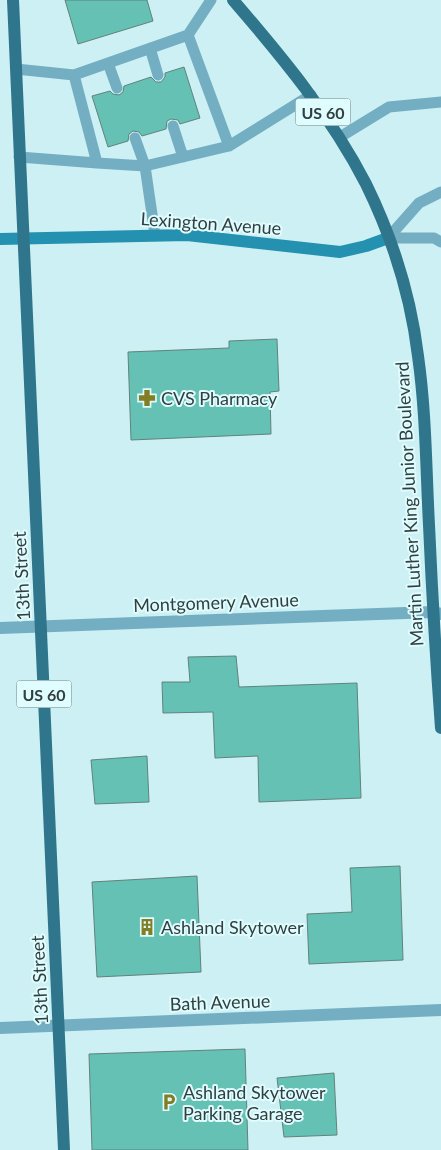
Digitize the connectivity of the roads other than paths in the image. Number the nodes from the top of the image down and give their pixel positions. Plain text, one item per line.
1 (13, 0) edge
2 (211, 0) edge
3 (233, 0) edge
4 (188, 35) junction
5 (150, 48) junction
6 (108, 63) junction
7 (16, 69) junction
8 (74, 75) junction
9 (158, 75) dead end
10 (117, 88) dead end
11 (311, 94) junction
12 (441, 102) edge
13 (173, 126) dead end
14 (340, 137) junction
15 (135, 138) dead end
16 (229, 146) junction
17 (19, 157) junction
18 (183, 157) junction
19 (97, 163) junction
20 (145, 166) junction
21 (441, 192) edge
22 (155, 235) junction
23 (23, 238) junction
24 (388, 238) junction
25 (439, 238) edge
26 (0, 239) edge
27 (438, 611) edge
28 (41, 626) junction
29 (0, 628) edge
30 (441, 728) edge
31 (441, 1010) edge
32 (59, 1026) junction
33 (0, 1028) edge
34 (64, 1150) edge

1 - 7 main road, 13th Street / US 60
2 - 4 lane
3 - 11 main road, Martin Luther King Junior Boulevard / US 60
4 - 5 lane
4 - 16 lane
5 - 6 lane
5 - 9 lane
6 - 8 lane
6 - 10 lane
7 - 8 lane
7 - 17 main road, 13th Street / US 60
8 - 19 lane
11 - 14 main road, Martin Luther King Junior Boulevard / US 60
11 - 16 lane
12 - 14 lane
13 - 18 lane
14 - 24 main road, Martin Luther King Junior Boulevard / US 60
15 - 20 lane
16 - 18 lane
17 - 19 lane
17 - 23 main road, 13th Street / US 60
18 - 20 lane
19 - 20 lane
20 - 22 lane
21 - 24 lane
22 - 23 street, Lexington Avenue
22 - 24 street, Lexington Avenue
23 - 26 street, Lexington Avenue
23 - 28 main road, 13th Street / US 60
24 - 25 lane
24 - 27 main road, Martin Luther King Junior Boulevard / US 60
27 - 28 street, Montgomery Avenue
27 - 30 main road, Martin Luther King Junior Boulevard / US 60
28 - 29 street, Montgomery Avenue
28 - 32 main road, 13th Street / US 60
31 - 32 street, Bath Avenue
32 - 33 street, Bath Avenue
32 - 34 main road, 13th Street / US 60

